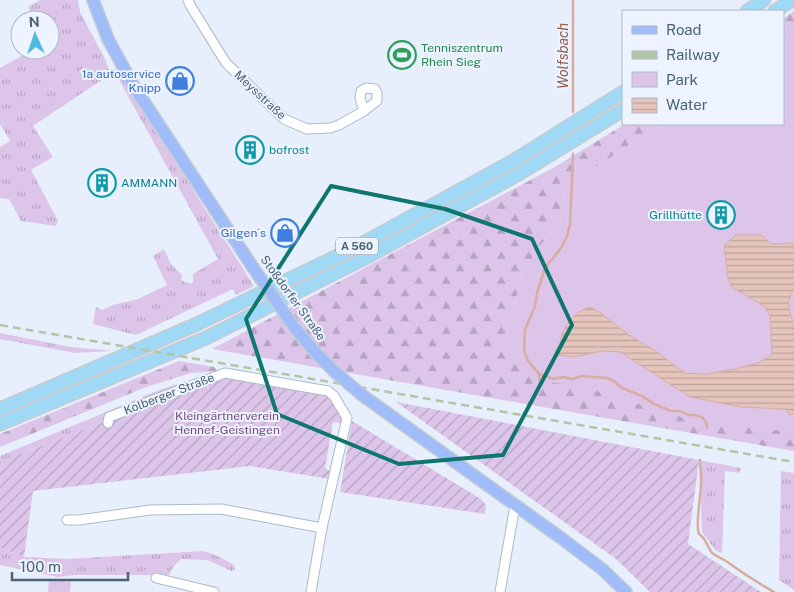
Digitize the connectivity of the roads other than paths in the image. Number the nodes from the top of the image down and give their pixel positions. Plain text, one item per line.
1 (93, 0) edge
2 (188, 0) edge
3 (764, 0) edge
4 (792, 0) edge
5 (749, 10) edge
6 (777, 10) edge
7 (622, 93) edge
8 (364, 111) dead end
9 (622, 111) edge
10 (0, 409) edge
11 (108, 423) dead end
12 (0, 424) edge
13 (515, 505) junction
14 (67, 520) dead end
15 (322, 528) junction
16 (156, 578) dead end
17 (214, 592) edge
18 (311, 592) edge
19 (500, 592) edge
20 (626, 592) edge

1 - 13 main road, Stoßdorfer Straße, bridge
2 - 8 street, Meysstraße
3 - 5 highway
4 - 6 highway
7 - 10 highway, A 560
9 - 12 highway, A 560
11 - 15 street, Kolberger Straße
13 - 19 street
13 - 20 main road, Stoßdorfer Straße
14 - 15 street
15 - 18 street, Kolberger Straße
16 - 17 street

